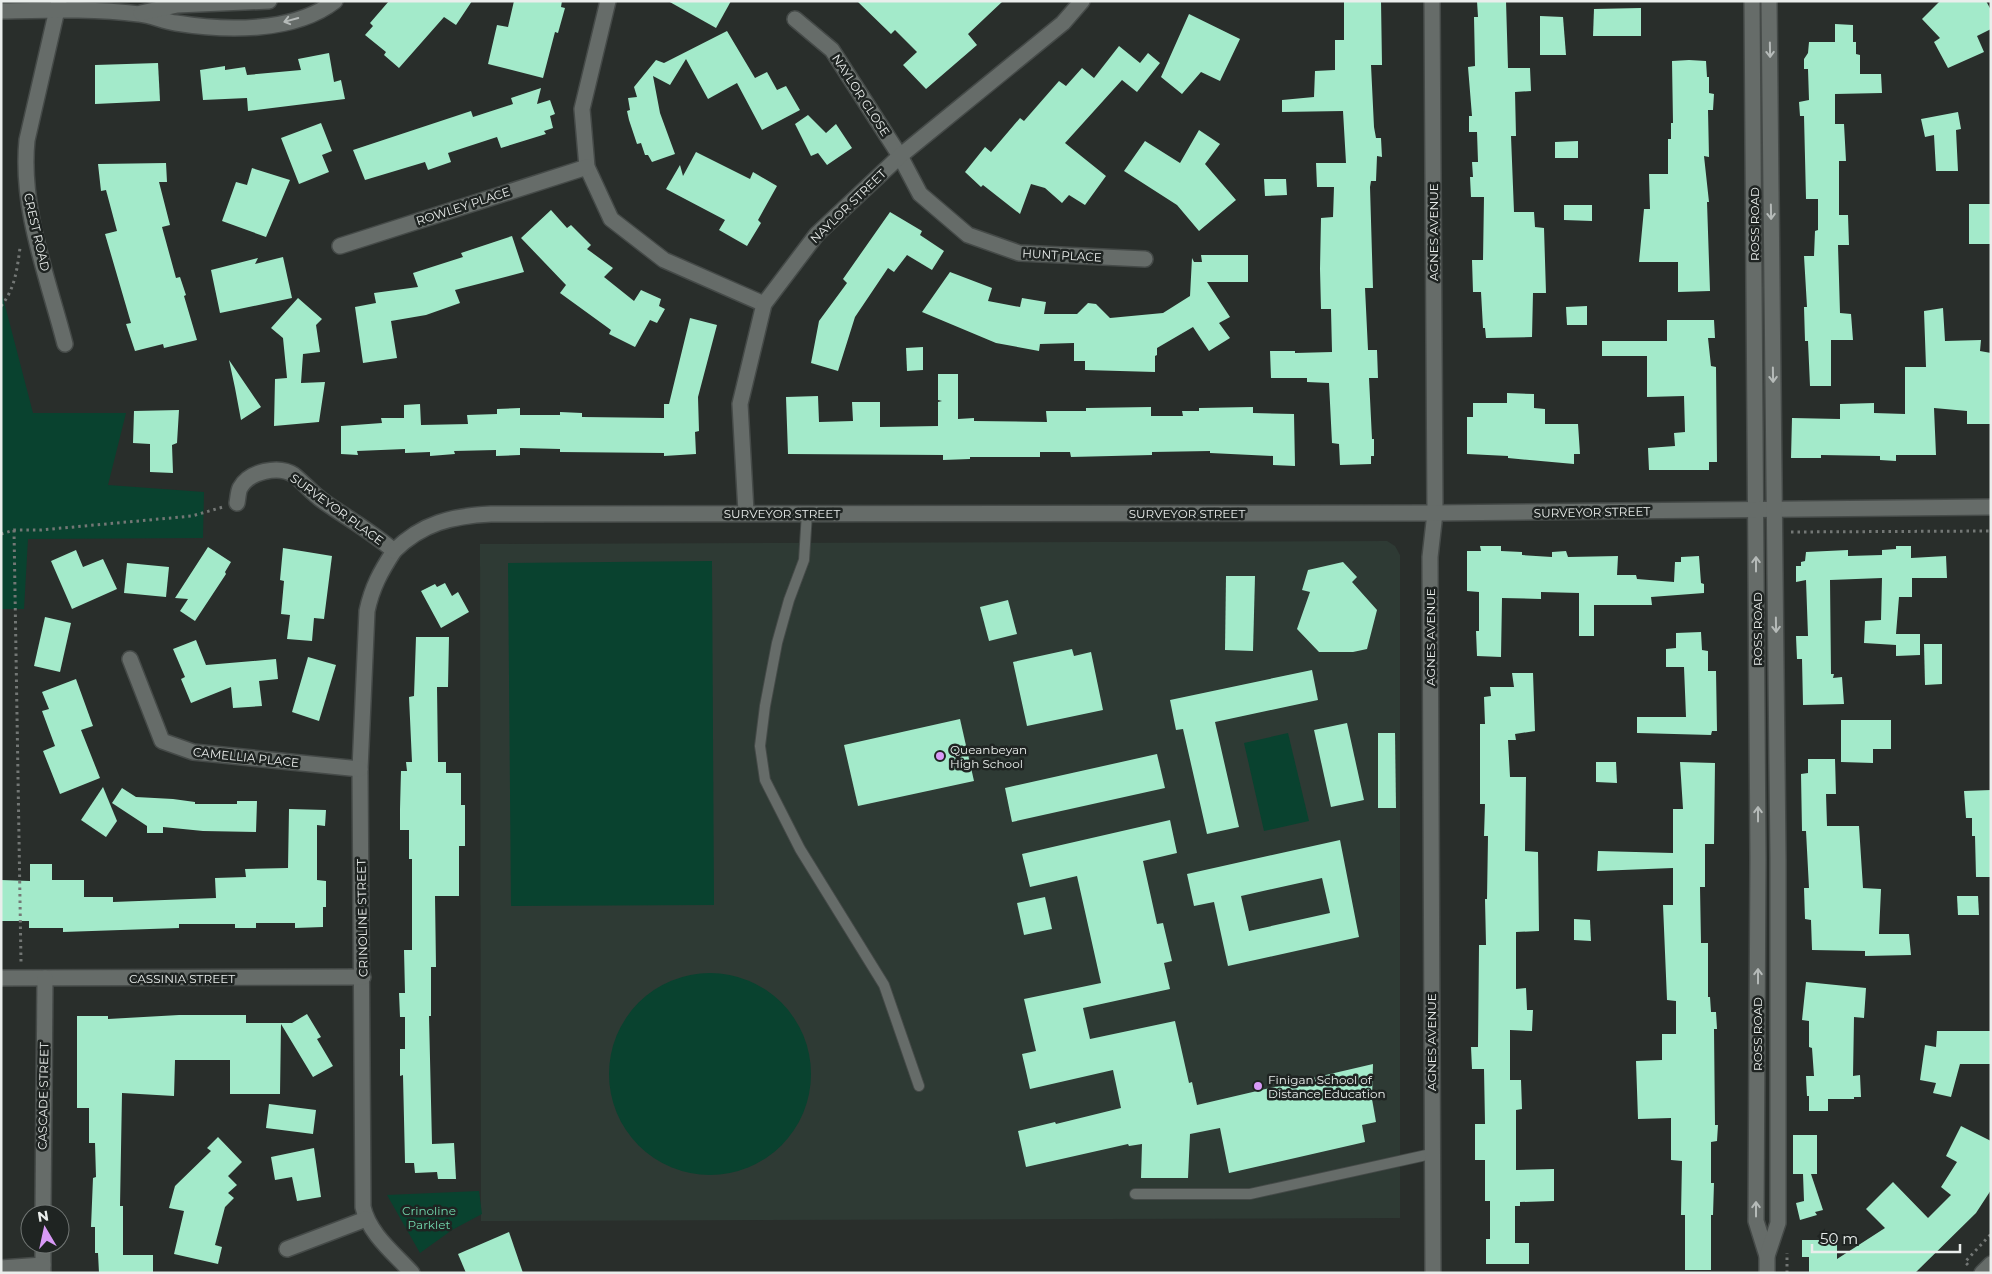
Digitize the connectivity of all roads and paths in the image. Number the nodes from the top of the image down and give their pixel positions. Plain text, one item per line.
1 (269, 1) edge
2 (335, 1) edge
3 (608, 1) edge
4 (1082, 1) edge
5 (1432, 1) edge
6 (1752, 1) edge
7 (1769, 1) edge
8 (58, 6) edge
9 (1, 11) edge
10 (140, 14) junction
11 (795, 19) dead end
12 (900, 156) junction
13 (587, 167) junction
14 (34, 228) junction
15 (340, 246) dead end
16 (1145, 259) dead end
17 (764, 304) junction
18 (1, 306) edge
19 (65, 344) dead end
20 (237, 503) joint
21 (1991, 507) edge
22 (1756, 510) junction
23 (1774, 510) junction
24 (746, 512) junction
25 (807, 513) junction
26 (1434, 514) junction
27 (14, 530) junction
28 (1991, 531) edge
29 (1784, 532) dead end
30 (1, 534) edge
31 (394, 552) junction
32 (130, 659) dead end
33 (360, 770) junction
34 (363, 977) junction
35 (1, 978) edge
36 (22, 978) junction
37 (45, 978) junction
38 (919, 1086) dead end
39 (1431, 1154) junction
40 (1135, 1194) dead end
41 (43, 1204) edge
42 (366, 1219) junction
43 (1991, 1234) edge
44 (1787, 1246) dead end
45 (287, 1250) dead end
46 (43, 1254) edge
47 (1767, 1256) junction
48 (1965, 1262) dead end
49 (1991, 1264) edge
50 (1, 1268) edge
51 (43, 1269) edge
52 (412, 1273) edge
53 (1433, 1273) edge
54 (1767, 1273) edge
55 (1787, 1273) edge
56 (1982, 1273) edge

1 - 10 street
2 -> 10 street
3 - 13 street
4 - 12 street, NAYLOR STREET
5 - 26 street, AGNES AVENUE
6 - 22 street, ROSS ROAD
7 -> 23 street, ROSS ROAD
8 - 9 street
8 - 10 street
8 - 14 street, CREST ROAD
11 - 12 street, NAYLOR CLOSE
12 - 16 street, HUNT PLACE
12 - 17 street, NAYLOR STREET
13 - 15 street, ROWLEY PLACE
13 - 17 street
14 - 18 path
14 - 19 street, CREST ROAD
17 - 24 street, NAYLOR STREET
20 - 27 path
20 - 31 street, SURVEYOR PLACE
21 - 23 street, SURVEYOR STREET
22 - 23 street, SURVEYOR STREET
22 - 26 street, SURVEYOR STREET
47 -> 22 street, ROSS ROAD
23 -> 47 street, ROSS ROAD
24 - 25 street, SURVEYOR STREET
24 - 31 street, SURVEYOR STREET
25 - 26 street, SURVEYOR STREET
25 - 38 lane
26 - 39 street, AGNES AVENUE
27 - 30 path
27 - 36 path
28 - 29 path
31 - 33 street, CRINOLINE STREET
32 - 33 street, CAMELLIA PLACE
33 - 34 street, CRINOLINE STREET
34 - 37 street, CASSINIA STREET
34 - 42 street, CRINOLINE STREET
35 - 36 street, CASSINIA STREET
36 - 37 street, CASSINIA STREET
37 - 41 street, CASCADE STREET
39 - 40 lane
39 - 53 street, AGNES AVENUE
42 - 45 street
42 - 52 street
43 - 48 path
44 - 55 path
46 - 51 street
47 - 54 street, ROSS ROAD
49 - 56 street
50 - 51 street

